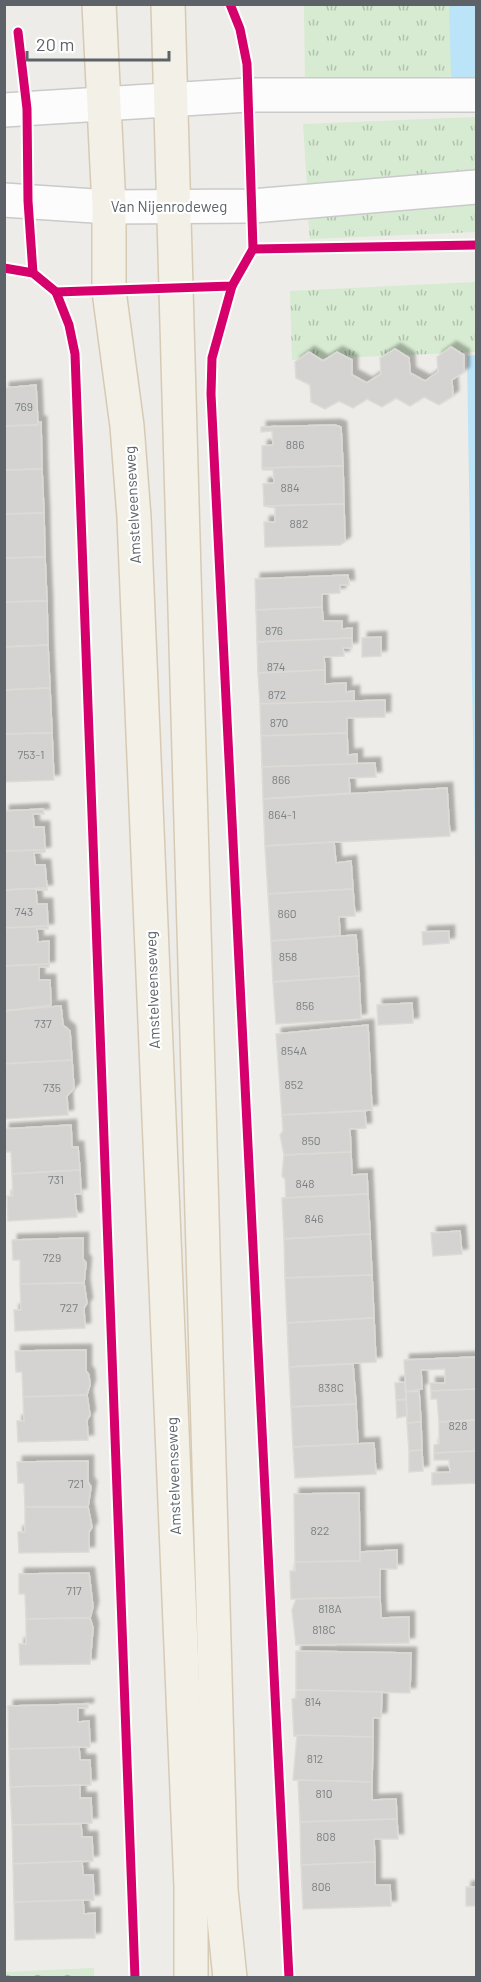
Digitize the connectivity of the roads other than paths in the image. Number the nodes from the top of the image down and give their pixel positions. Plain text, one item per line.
1 (99, 4) edge
2 (168, 4) edge
3 (467, 94) edge
4 (172, 98) junction
5 (102, 106) junction
6 (4, 110) edge
7 (469, 188) edge
8 (4, 200) edge
9 (109, 207) junction
10 (174, 208) junction
11 (191, 1977) edge
12 (230, 1977) edge

1 - 5 main road, Amstelveenseweg
2 - 4 main road
3 - 4 street
4 - 5 street
4 - 10 main road
5 - 6 street
5 - 9 main road, Amstelveenseweg
7 - 10 street, Van Nijenrodeweg
8 - 9 street, Van Nijenrodeweg
9 - 10 street, Van Nijenrodeweg
9 - 11 main road, Amstelveenseweg
10 - 12 main road

